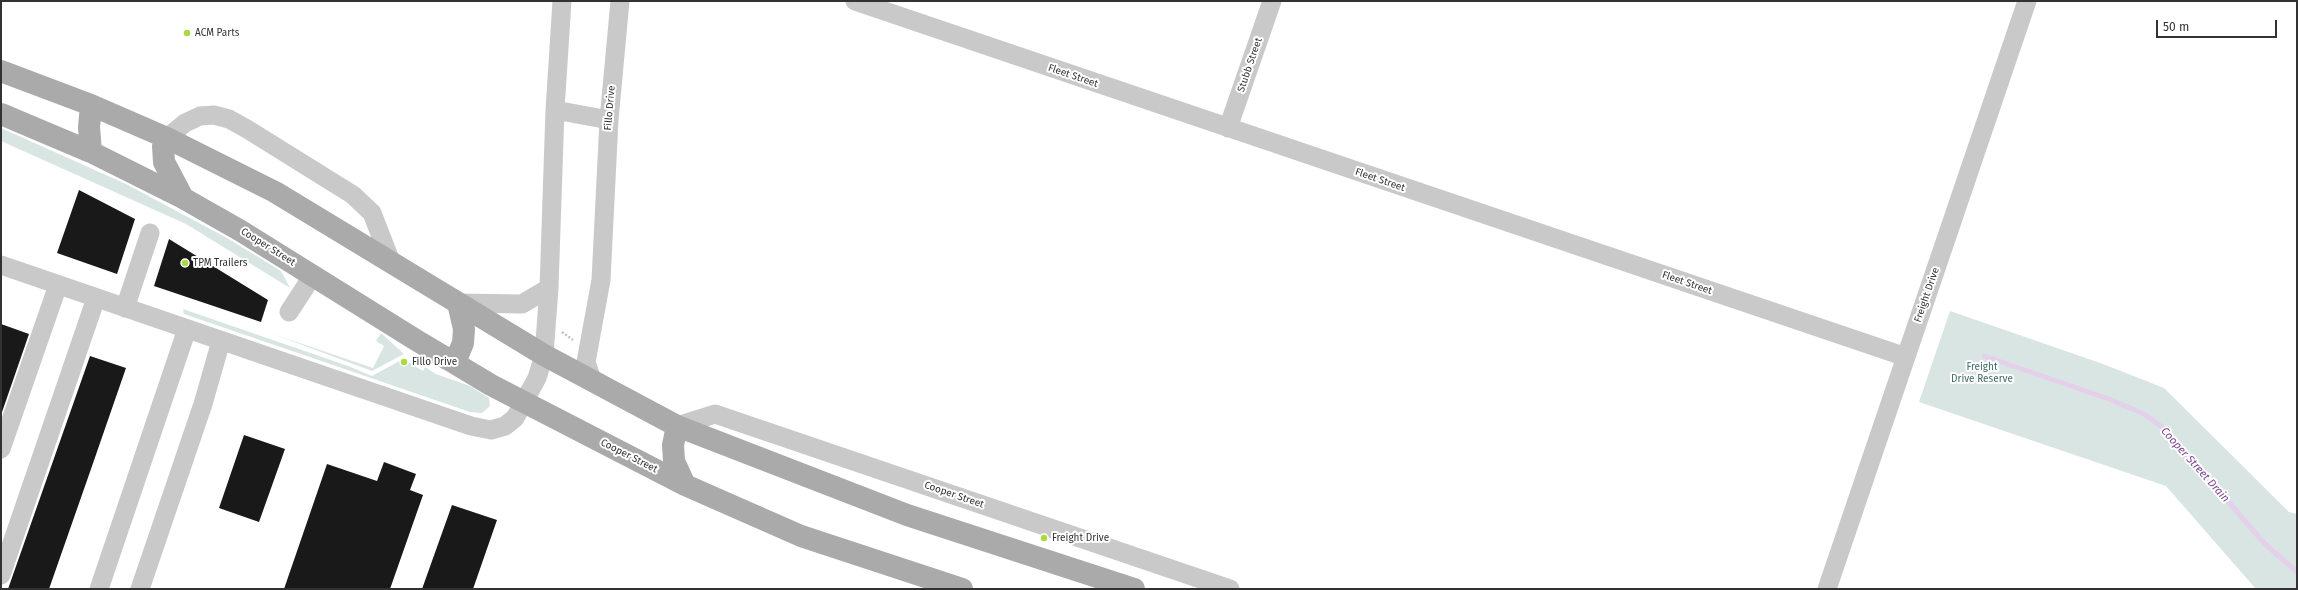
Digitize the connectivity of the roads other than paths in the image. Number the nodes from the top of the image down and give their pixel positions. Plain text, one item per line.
1 (562, 1) edge
2 (620, 1) edge
3 (855, 1) edge
4 (1272, 1) edge
5 (2027, 1) edge
6 (1, 71) edge
7 (91, 105) junction
8 (555, 110) junction
9 (1, 114) edge
10 (609, 120) junction
11 (1228, 128) junction
12 (167, 138) junction
13 (91, 152) junction
14 (182, 198) junction
15 (150, 233) dead end
16 (391, 262) junction
17 (1, 265) edge
18 (313, 276) junction
19 (58, 285) junction
20 (549, 288) junction
21 (96, 298) junction
22 (458, 303) junction
23 (125, 308) junction
24 (289, 312) dead end
25 (187, 329) junction
26 (221, 341) junction
27 (544, 355) junction
28 (1906, 357) junction
29 (447, 359) junction
30 (592, 380) junction
31 (524, 402) junction
32 (677, 426) junction
33 (1, 449) edge
34 (685, 485) junction
35 (1, 575) edge
36 (99, 589) edge
37 (140, 589) edge
38 (962, 589) edge
39 (1134, 589) edge
40 (1230, 589) edge
41 (1827, 589) edge

1 - 8 street
2 - 10 street, Fillo Drive
3 - 11 street, Fleet Street
4 - 11 street, Stubb Street
5 - 28 street, Freight Drive
6 - 7 main road
7 - 12 main road
7 - 13 main road
8 - 10 street
8 - 20 street
9 - 13 main road, Cooper Street
10 - 30 street, Fillo Drive
11 - 28 street, Fleet Street
12 - 14 main road
12 - 16 main road
12 - 16 street
13 - 14 main road, Cooper Street
14 - 18 main road, Cooper Street
15 - 23 street
16 - 22 main road
17 - 19 street
18 - 24 street
18 - 29 main road, Cooper Street
19 - 21 street
19 - 33 street
20 - 22 street
20 - 27 street
21 - 23 street
21 - 35 street
22 - 27 main road
22 - 29 main road
23 - 25 street
25 - 26 street
25 - 36 street
26 - 31 street
26 - 37 street
27 - 30 main road
27 - 31 street
28 - 41 street, Freight Drive
29 - 31 main road, Cooper Street
30 - 32 main road
31 - 34 main road, Cooper Street
32 - 34 main road
32 - 39 main road
32 - 40 street, Cooper Street
34 - 38 main road, Cooper Street

